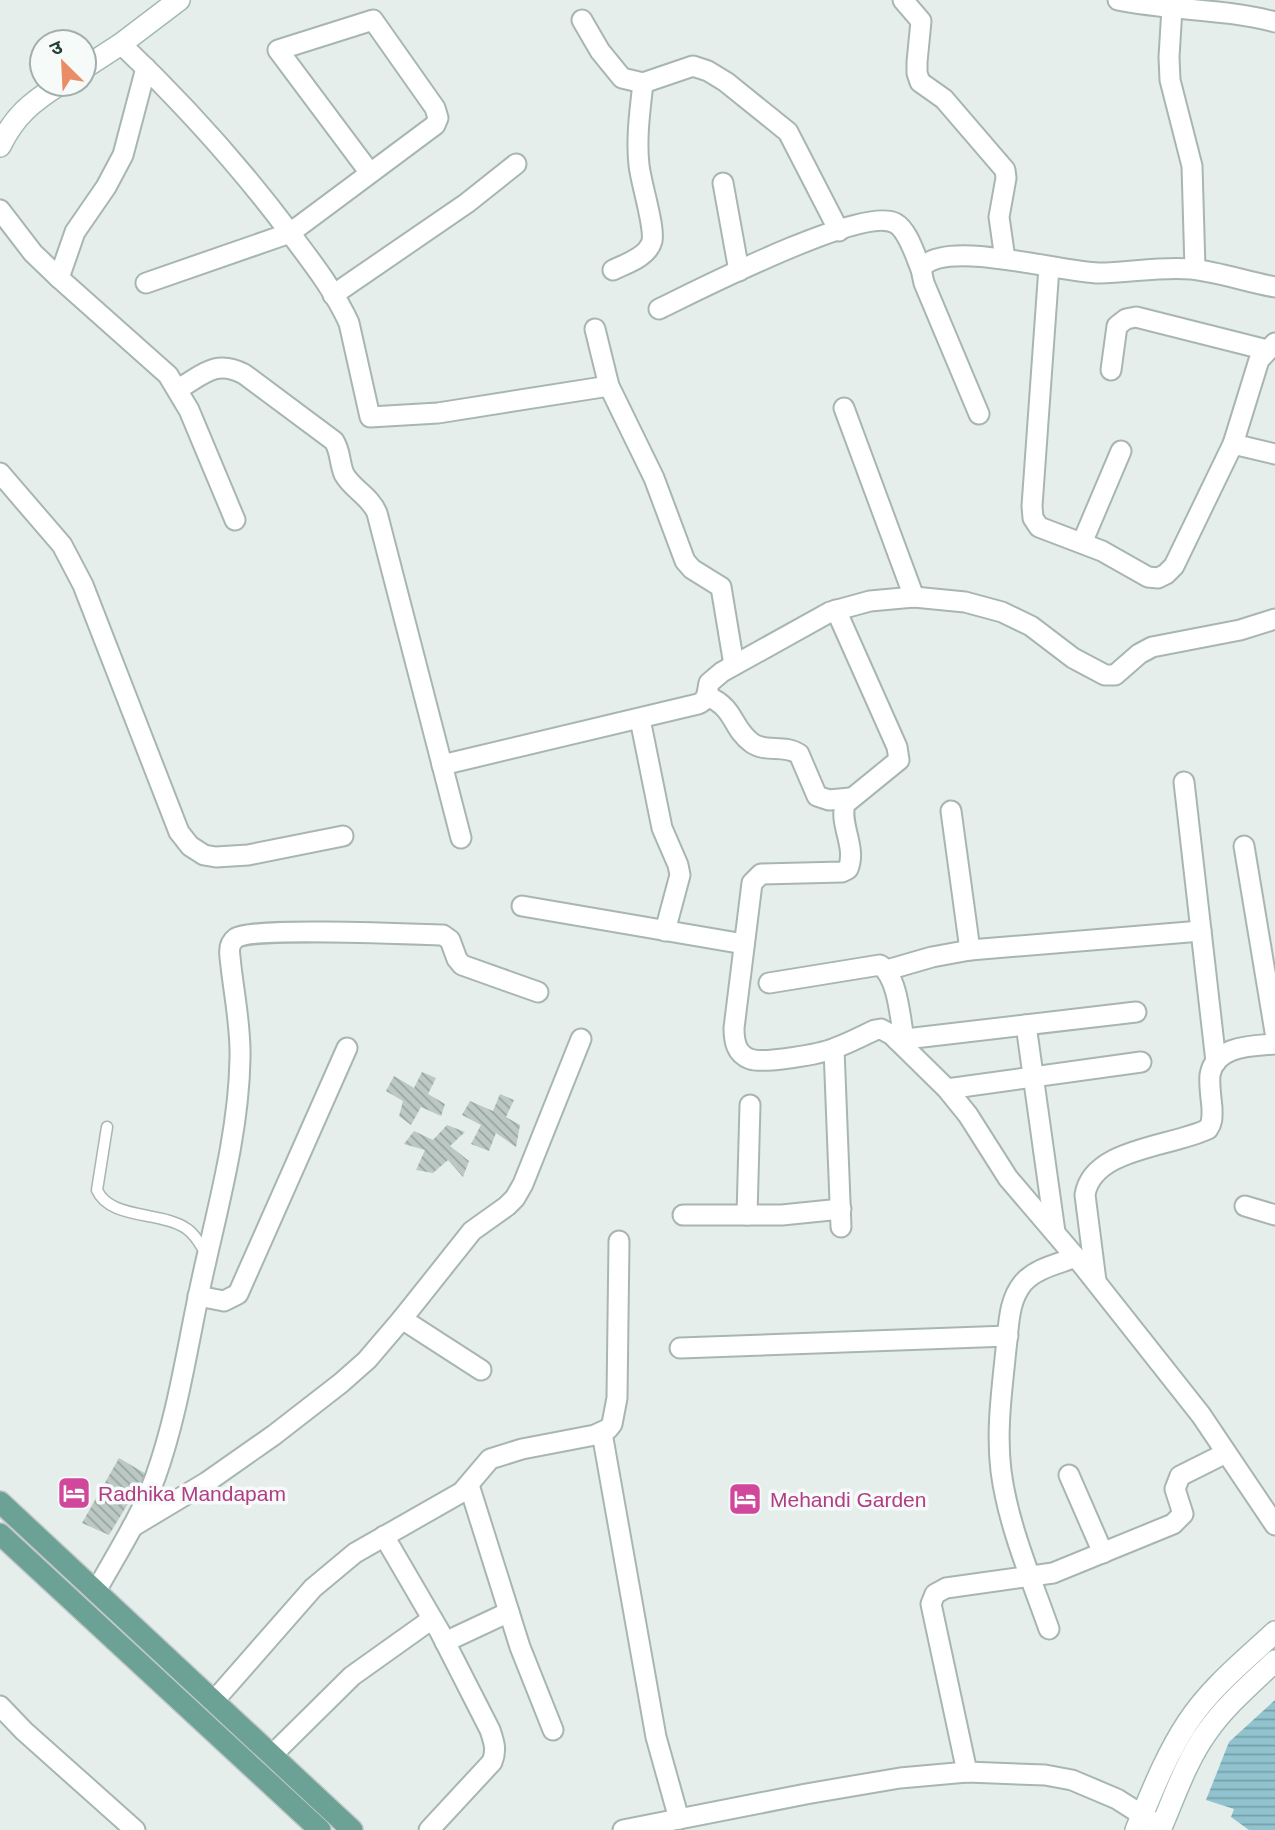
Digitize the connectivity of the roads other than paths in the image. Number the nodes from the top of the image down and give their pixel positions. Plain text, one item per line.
1 (179, 0) edge
2 (903, 0) edge
3 (1118, 0) edge
4 (1172, 8) junction
5 (582, 20) dead end
6 (1275, 22) edge
7 (121, 44) junction
8 (98, 59) edge
9 (146, 68) junction
10 (643, 83) junction
11 (41, 98) edge
12 (0, 146) edge
13 (516, 164) dead end
14 (370, 173) junction
15 (723, 183) dead end
16 (0, 210) edge
17 (839, 231) junction
18 (290, 233) junction
19 (1005, 259) junction
20 (1049, 267) junction
21 (921, 268) junction
22 (1195, 269) junction
23 (613, 270) dead end
24 (739, 271) junction
25 (59, 278) junction
26 (146, 283) dead end
27 (1275, 287) edge
28 (333, 295) junction
29 (660, 309) dead end
30 (595, 329) dead end
31 (1271, 347) edge
32 (1111, 370) dead end
33 (609, 386) junction
34 (178, 389) junction
35 (844, 408) dead end
36 (979, 414) dead end
37 (1233, 444) junction
38 (1121, 451) dead end
39 (1275, 454) edge
40 (0, 473) edge
41 (235, 520) dead end
42 (1082, 542) junction
43 (914, 597) junction
44 (836, 610) junction
45 (1275, 619) edge
46 (734, 665) junction
47 (707, 696) junction
48 (640, 719) junction
49 (442, 765) junction
50 (1184, 782) dead end
51 (850, 798) junction
52 (951, 811) dead end
53 (344, 836) dead end
54 (461, 838) dead end
55 (1244, 846) dead end
56 (522, 906) dead end
57 (665, 930) junction
58 (1201, 931) junction
59 (744, 944) junction
60 (970, 950) junction
61 (887, 970) junction
62 (769, 983) dead end
63 (538, 992) dead end
64 (1136, 1012) dead end
65 (1026, 1025) junction
66 (1275, 1032) edge
67 (581, 1039) dead end
68 (900, 1039) junction
69 (1275, 1044) edge
70 (347, 1048) dead end
71 (834, 1049) junction
72 (1141, 1062) dead end
73 (1216, 1062) junction
74 (1034, 1077) junction
75 (947, 1089) junction
76 (750, 1105) dead end
77 (107, 1127) dead end
78 (1245, 1206) dead end
79 (1275, 1214) edge
80 (683, 1215) dead end
81 (747, 1215) junction
82 (1055, 1233) junction
83 (619, 1241) dead end
84 (207, 1255) junction
85 (1076, 1257) junction
86 (1096, 1282) junction
87 (198, 1296) junction
88 (402, 1319) junction
89 (1008, 1336) junction
90 (680, 1348) dead end
91 (481, 1370) dead end
92 (602, 1433) junction
93 (1226, 1453) junction
94 (1069, 1475) dead end
95 (469, 1485) junction
96 (0, 1502) edge
97 (1275, 1525) edge
98 (132, 1527) junction
99 (0, 1534) edge
100 (384, 1536) junction
101 (1103, 1553) junction
102 (1031, 1577) junction
103 (96, 1591) junction
104 (509, 1612) junction
105 (432, 1619) junction
106 (1049, 1629) dead end
107 (1275, 1632) edge
108 (445, 1642) junction
109 (1275, 1661) edge
110 (214, 1702) junction
111 (0, 1706) edge
112 (553, 1730) dead end
113 (271, 1756) junction
114 (967, 1772) junction
115 (679, 1819) junction
116 (1139, 1823) edge
117 (1160, 1829) edge
118 (135, 1830) edge
119 (320, 1830) edge
120 (352, 1830) edge
121 (429, 1830) edge
122 (623, 1830) edge

1 - 7 street
2 - 19 street
3 - 4 street
4 - 6 street
4 - 22 street
5 - 10 street
7 - 8 street
7 - 9 street
9 - 18 street
9 - 25 street
10 - 17 street
10 - 23 street
11 - 12 street
13 - 28 street
14 - 14 street
14 - 18 street
15 - 24 street
16 - 25 street
17 - 21 street
17 - 24 street
18 - 26 street
18 - 28 street
19 - 20 street
19 - 21 street
20 - 22 street
20 - 42 street
21 - 36 street
22 - 27 street
24 - 29 street
25 - 34 street
28 - 33 street
30 - 33 street
31 - 32 street
31 - 37 street
33 - 46 street
34 - 41 street
34 - 49 street
35 - 43 street
37 - 39 street
37 - 42 street
38 - 42 street
40 - 53 street
43 - 44 street
43 - 45 street
44 - 46 street
44 - 51 street
46 - 47 street
47 - 48 street
47 - 51 street
48 - 49 street
48 - 57 street
49 - 54 street
50 - 58 street
51 - 59 street
52 - 60 street
55 - 66 street
56 - 57 street
57 - 59 street
58 - 60 street
58 - 73 street
59 - 71 street
60 - 61 street
61 - 62 street
61 - 68 street
63 - 84 street
64 - 65 street
65 - 68 street
65 - 74 street
67 - 88 street
68 - 71 street
68 - 75 street
69 - 73 street
70 - 87 street
71 - 81 street
72 - 74 street
73 - 86 street
74 - 75 street
74 - 82 street
75 - 82 street
76 - 81 street
77 - 84 lane
78 - 79 street
80 - 81 street
82 - 85 street
83 - 92 street
84 - 87 street
85 - 86 street
85 - 89 street
86 - 93 street
87 - 98 street
88 - 91 street
88 - 98 street
89 - 90 street
89 - 102 street
92 - 95 street
92 - 115 street
93 - 97 street
93 - 101 street
94 - 101 street
95 - 100 street
95 - 104 street
96 - 103 main road
98 - 103 street
99 - 119 main road
100 - 105 street
100 - 110 street
101 - 102 street
102 - 106 street
102 - 114 street
103 - 110 main road
104 - 108 street
104 - 112 street
105 - 108 street
105 - 113 street
107 - 116 street
108 - 121 street
109 - 117 street
110 - 113 main road
111 - 118 street
113 - 120 main road
114 - 115 street
114 - 116 street
115 - 122 street
116 - 117 street

